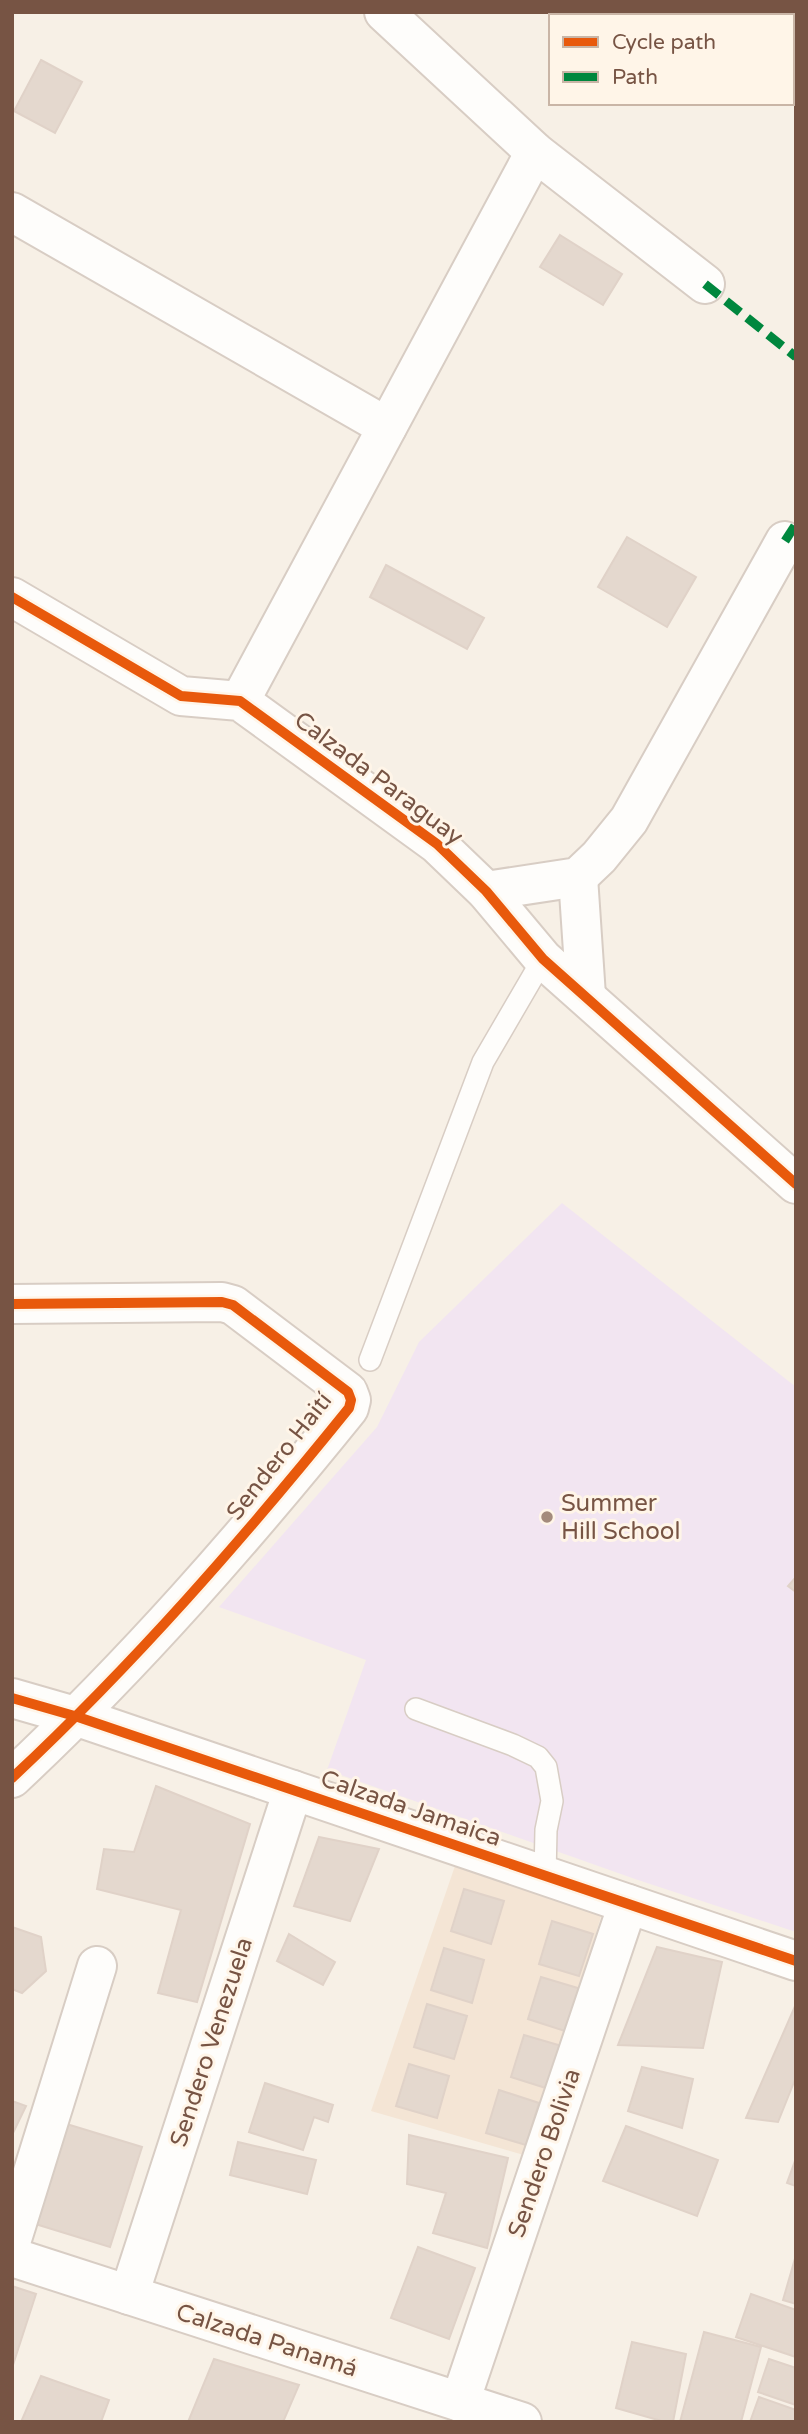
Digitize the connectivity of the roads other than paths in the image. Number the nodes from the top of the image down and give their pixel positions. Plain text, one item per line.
1 (384, 12) edge
2 (535, 152) junction
3 (12, 212) edge
4 (705, 284) dead end
5 (387, 427) junction
6 (785, 541) dead end
7 (12, 597) edge
8 (240, 701) junction
9 (578, 877) junction
10 (486, 891) junction
11 (543, 959) junction
12 (586, 996) junction
13 (796, 1184) edge
14 (12, 1304) edge
15 (370, 1360) dead end
16 (12, 1698) edge
17 (416, 1709) dead end
18 (78, 1717) junction
19 (12, 1779) edge
20 (293, 1790) junction
21 (545, 1876) junction
22 (628, 1904) junction
23 (796, 1961) edge
24 (97, 1966) dead end
25 (12, 2239) edge
26 (12, 2257) edge
27 (130, 2295) junction
28 (460, 2402) junction
29 (522, 2422) edge

1 - 2 street
2 - 4 street
2 - 5 street
3 - 5 street
5 - 8 street
6 - 9 street
7 - 8 street
8 - 10 street, Calzada Paraguay
9 - 10 street
9 - 12 street
10 - 11 street, Calzada Paraguay
11 - 12 street, Calzada Paraguay
11 - 15 lane
12 - 13 street, Calzada Paraguay
14 - 18 street, Sendero Haití
16 - 18 street, Calzada Jamaica
17 - 21 lane
18 - 19 street, Sendero Haití
18 - 20 street, Calzada Jamaica
20 - 21 street, Calzada Jamaica
20 - 27 street, Sendero Venezuela
21 - 22 street, Calzada Jamaica
22 - 23 street, Calzada Jamaica
22 - 28 street, Sendero Bolivia
24 - 25 street
26 - 27 street, Calzada Panamá
27 - 28 street, Calzada Panamá
28 - 29 street, Calzada Panamá

